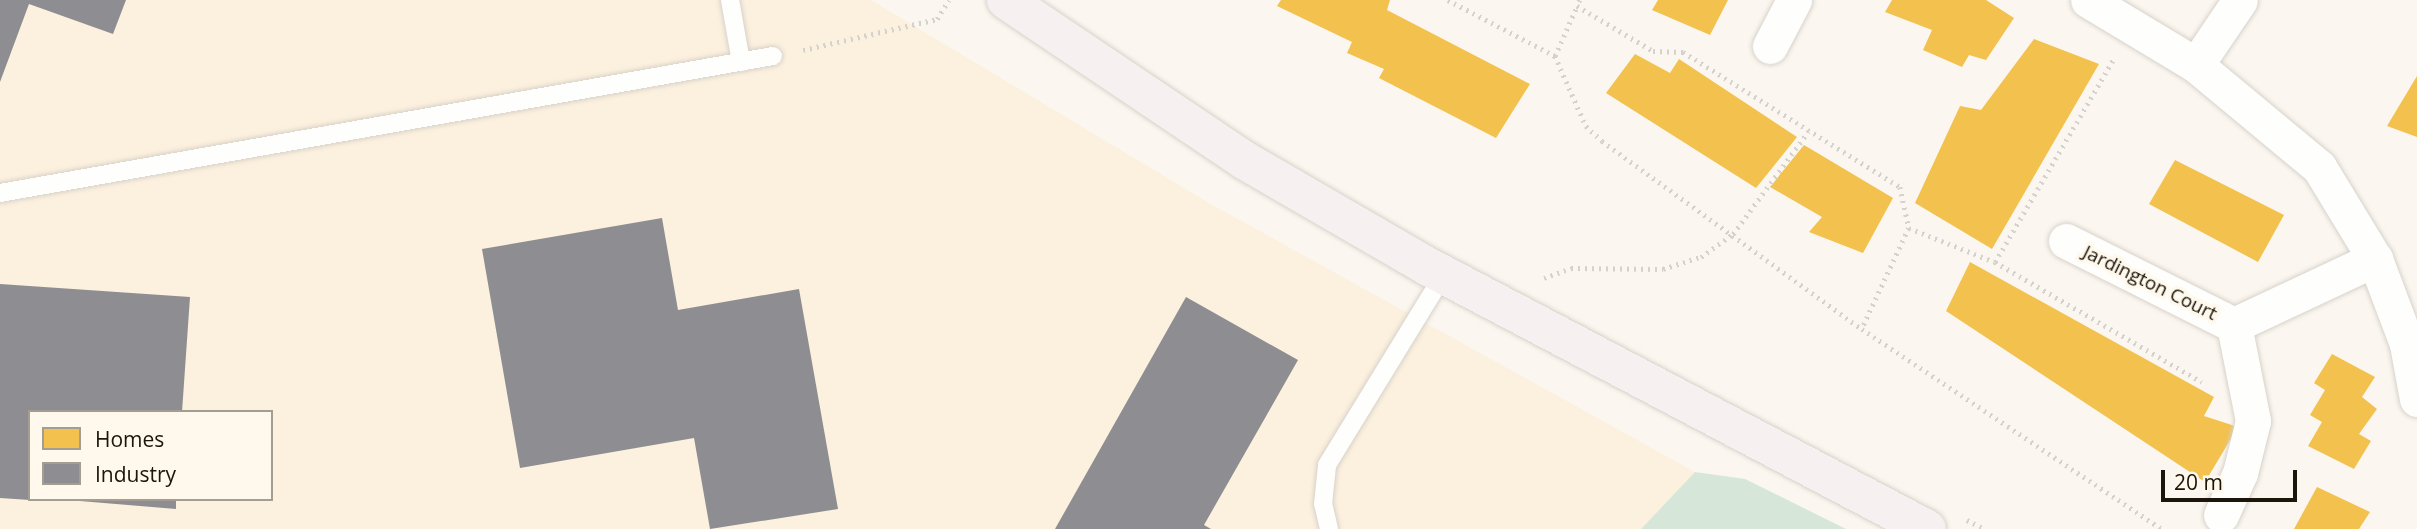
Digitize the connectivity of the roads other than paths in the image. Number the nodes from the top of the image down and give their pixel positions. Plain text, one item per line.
1 (730, 0) edge
2 (1006, 0) edge
3 (1794, 0) edge
4 (2088, 0) edge
5 (2241, 0) edge
6 (1770, 46) dead end
7 (773, 56) road end
8 (741, 62) junction
9 (2196, 65) junction
10 (0, 193) edge
11 (2066, 241) dead end
12 (2375, 258) junction
13 (1444, 274) junction
14 (2234, 325) junction
15 (2417, 399) edge
16 (2221, 515) dead end
17 (1329, 529) edge
18 (1927, 529) edge

1 - 8 lane
2 - 13 highway
3 - 6 street
4 - 9 street
5 - 9 street
7 - 8 lane
8 - 10 lane
9 - 12 street
11 - 14 street, Jardington Court
12 - 14 street, Jardington Court
12 - 15 street
13 - 17 lane
13 - 18 highway
14 - 16 street, Jardington Court

